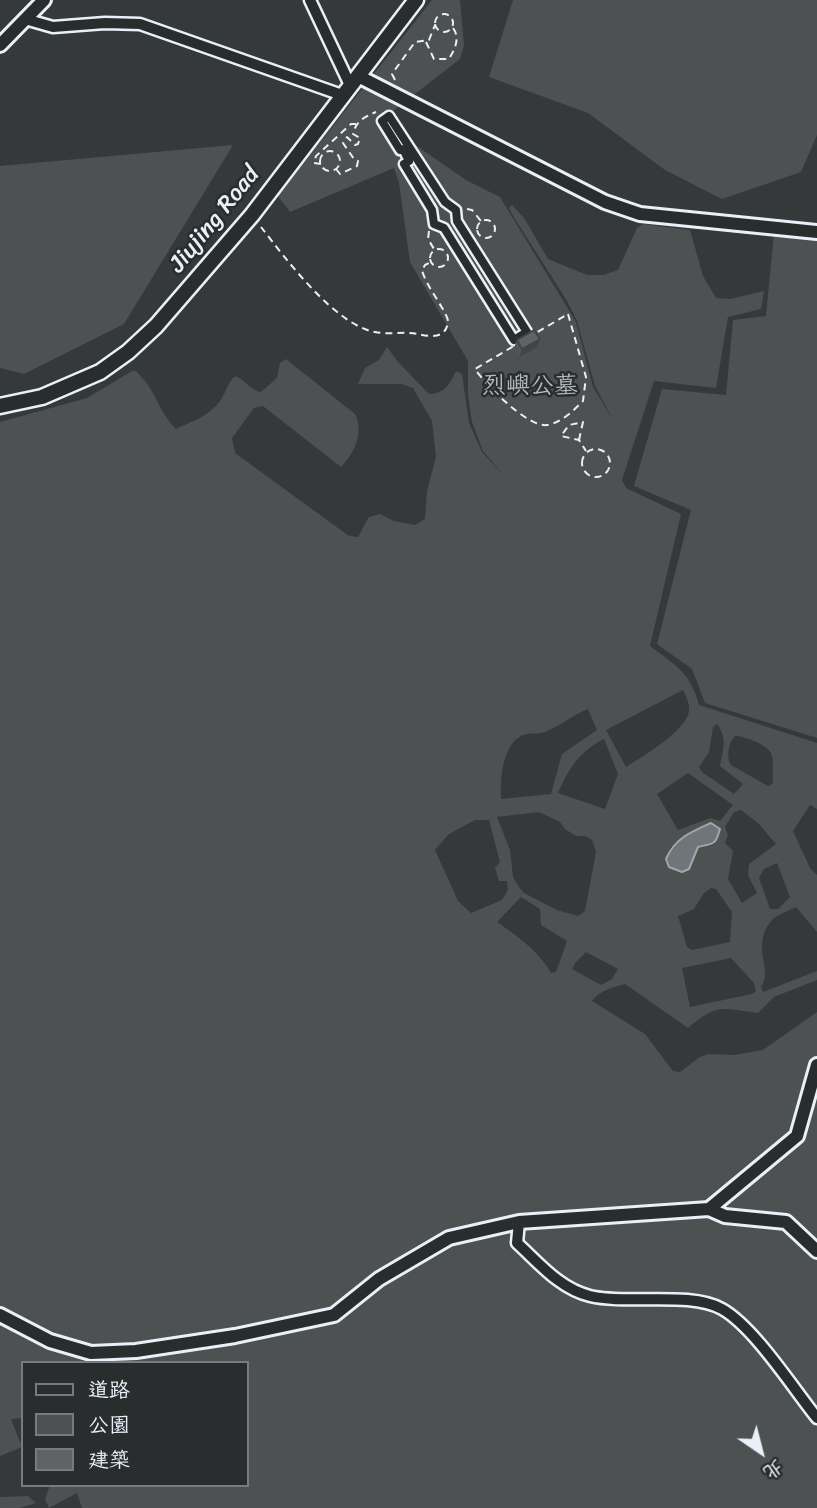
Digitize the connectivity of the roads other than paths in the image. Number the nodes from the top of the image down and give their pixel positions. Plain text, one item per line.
1 (44, 0) edge
2 (310, 0) edge
3 (416, 0) edge
4 (25, 19) junction
5 (0, 45) edge
6 (350, 85) junction
7 (434, 224) joint
8 (817, 232) edge
9 (0, 406) edge
10 (817, 1065) edge
11 (709, 1209) junction
12 (519, 1222) junction
13 (817, 1251) edge
14 (0, 1315) edge
15 (817, 1418) edge

1 - 4 street
2 - 6 street
3 - 6 main road, Jiujing Road
4 - 5 street
4 - 6 street
6 - 8 street
6 - 9 main road, Jiujing Road
7 - 7 street
10 - 11 street
11 - 12 street
11 - 13 street
12 - 14 street
12 - 15 street

